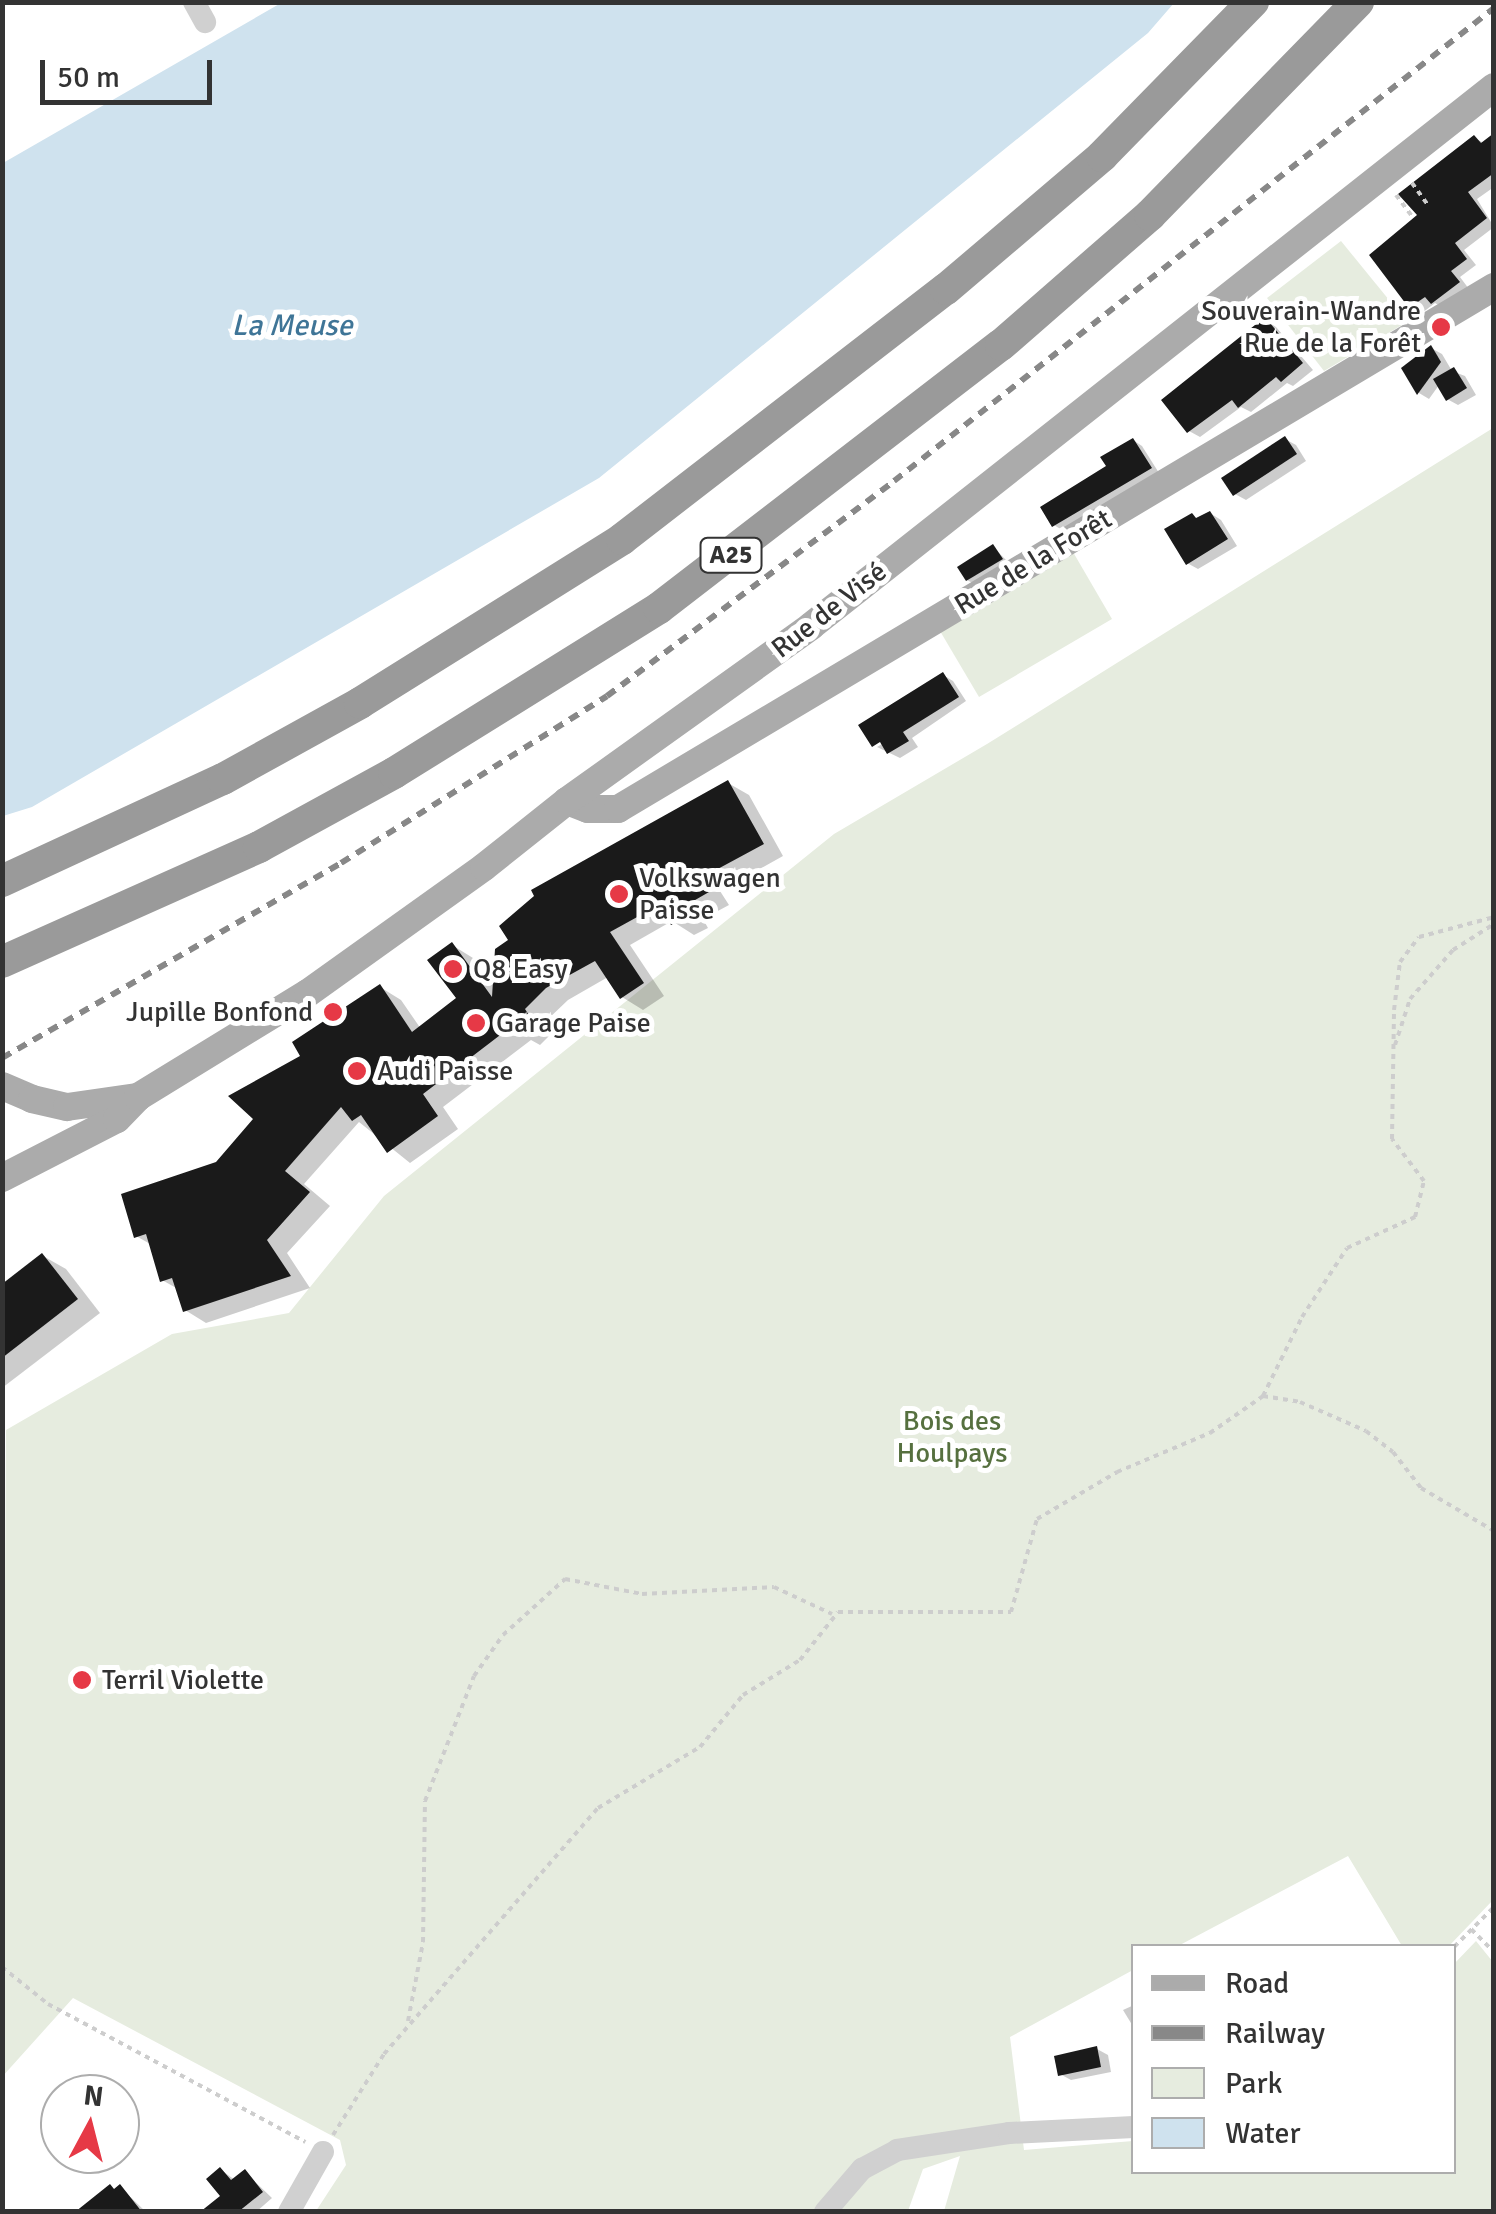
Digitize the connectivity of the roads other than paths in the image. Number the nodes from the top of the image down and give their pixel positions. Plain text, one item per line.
1 (1253, 2) edge
2 (1358, 2) edge
3 (1494, 87) edge
4 (1494, 287) edge
5 (567, 801) junction
6 (2, 881) edge
7 (2, 962) edge
8 (4, 1086) edge
9 (138, 1097) junction
10 (32, 1100) junction
11 (33, 1162) junction
12 (4, 1177) edge
13 (1131, 2127) edge
14 (323, 2152) road end
15 (289, 2212) edge
16 (825, 2212) edge

1 - 6 highway
2 - 7 highway, A25
3 - 5 main road, Rue de Visé
4 - 5 main road, Rue de la Forêt
5 - 9 main road, Rue de Visé
8 - 10 main road, Rue de Visé
9 - 10 main road, Rue de Visé
9 - 11 main road, Rue de Visé
10 - 11 main road
11 - 12 main road, Rue de Visé
13 - 16 street
14 - 15 street

